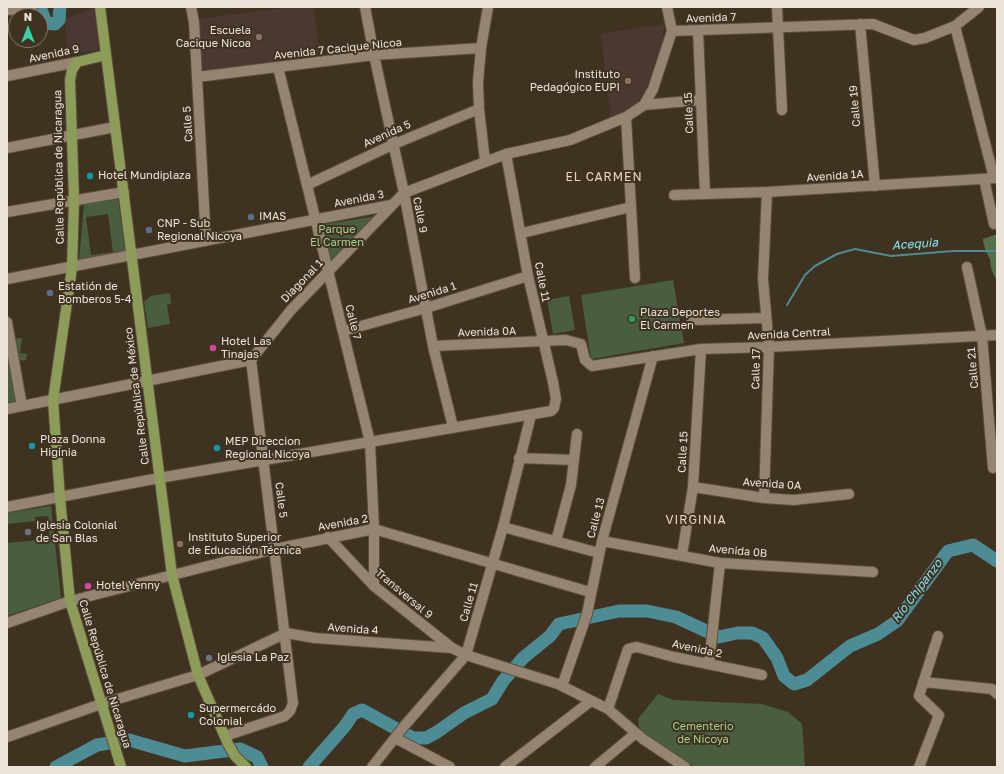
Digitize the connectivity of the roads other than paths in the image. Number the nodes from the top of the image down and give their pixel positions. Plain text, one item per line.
1 (191, 7) edge
2 (365, 7) edge
3 (488, 7) edge
4 (667, 7) edge
5 (777, 7) edge
6 (979, 7) edge
7 (101, 9) edge
8 (860, 24) junction
9 (955, 26) junction
10 (778, 27) junction
11 (672, 31) junction
12 (698, 31) junction
13 (481, 48) junction
14 (106, 55) junction
15 (374, 55) junction
16 (77, 62) junction
17 (278, 67) junction
18 (7, 76) edge
19 (197, 77) junction
20 (700, 100) junction
21 (644, 105) junction
22 (479, 109) junction
23 (782, 110) dead end
24 (626, 117) junction
25 (115, 127) junction
26 (71, 134) junction
27 (392, 145) junction
28 (7, 148) edge
29 (506, 154) junction
30 (485, 161) junction
31 (992, 178) edge
32 (307, 185) junction
33 (875, 186) junction
34 (124, 192) junction
35 (767, 192) junction
36 (404, 193) junction
37 (704, 194) junction
38 (674, 195) dead end
39 (74, 199) junction
40 (391, 205) junction
41 (631, 207) junction
42 (7, 212) edge
43 (315, 219) junction
44 (994, 224) dead end
45 (522, 233) junction
46 (206, 241) junction
47 (131, 255) junction
48 (967, 267) dead end
49 (72, 268) junction
50 (328, 273) junction
51 (528, 276) junction
52 (635, 278) dead end
53 (7, 279) edge
54 (426, 308) junction
55 (766, 318) junction
56 (692, 320) dead end
57 (7, 322) edge
58 (343, 331) junction
59 (997, 335) edge
60 (982, 336) junction
61 (542, 342) junction
62 (433, 346) junction
63 (769, 347) junction
64 (701, 349) junction
65 (654, 356) junction
66 (252, 360) junction
67 (585, 360) joint
68 (149, 381) junction
69 (53, 400) junction
70 (22, 406) junction
71 (7, 409) edge
72 (531, 415) junction
73 (453, 427) junction
74 (577, 434) dead end
75 (370, 442) junction
76 (519, 458) junction
77 (574, 460) junction
78 (264, 461) junction
79 (993, 468) dead end
80 (159, 478) junction
81 (694, 487) junction
82 (849, 494) dead end
83 (60, 498) junction
84 (764, 498) junction
85 (7, 507) edge
86 (503, 527) junction
87 (374, 529) junction
88 (328, 537) junction
89 (602, 541) junction
90 (556, 542) junction
91 (275, 549) junction
92 (599, 553) junction
93 (682, 556) junction
94 (720, 563) junction
95 (493, 564) junction
96 (873, 572) dead end
97 (172, 575) junction
98 (374, 586) junction
99 (590, 592) junction
100 (70, 601) junction
101 (7, 623) edge
102 (286, 633) junction
103 (938, 636) dead end
104 (452, 648) junction
105 (466, 655) junction
106 (709, 664) junction
107 (198, 675) junction
108 (762, 675) dead end
109 (923, 682) junction
110 (562, 686) junction
111 (997, 694) edge
112 (591, 701) junction
113 (101, 704) junction
114 (608, 709) junction
115 (636, 733) junction
116 (396, 736) junction
117 (7, 737) edge
118 (226, 740) junction
119 (920, 766) edge
120 (121, 767) edge
121 (246, 767) edge
122 (372, 767) edge
123 (450, 767) edge
124 (505, 767) edge
125 (595, 767) edge
126 (685, 767) edge

1 - 19 street, Calle 5
2 - 15 street, Calle 9
3 - 13 street
4 - 11 street
5 - 10 street
6 - 9 street, Avenida 7
7 - 14 main road, Calle República de México
8 - 9 street, Avenida 7
8 - 10 street, Avenida 7
8 - 33 street, Calle 19
9 - 31 street
10 - 12 street, Avenida 7
10 - 23 street
11 - 12 street, Avenida 7
11 - 21 street
12 - 20 street, Calle 15
13 - 15 street, Avenida 7 Cacique Nicoa
13 - 22 street
14 - 16 main road, Avenida 9
14 - 25 main road, Calle República de México
15 - 17 street, Avenida 7 Cacique Nicoa
15 - 27 street, Calle 9
16 - 18 street, Avenida 9
16 - 26 main road, Calle República de Nicaragua
17 - 19 street, Avenida 7 Cacique Nicoa
17 - 32 street, Calle 7
19 - 46 street, Calle 5
20 - 21 street, Avenida 3
20 - 37 street, Calle 15
21 - 24 street, Avenida 3
22 - 27 street, Avenida 5
22 - 30 street
24 - 29 street, Avenida 3
24 - 41 street
25 - 26 street
25 - 34 main road, Calle República de México
26 - 28 street
26 - 39 main road, Calle República de Nicaragua
27 - 32 street, Avenida 5
27 - 36 street, Calle 9
29 - 30 street, Avenida 3
29 - 45 street, Calle 11
30 - 36 street, Avenida 3
31 - 33 street, Avenida 1A
31 - 44 street
32 - 43 street, Calle 7
33 - 35 street, Avenida 1A
34 - 39 street
34 - 47 main road, Calle República de México
35 - 37 street, Avenida 1A
35 - 55 street, Calle 17
36 - 40 street, Avenida 3
36 - 54 street, Calle 9
37 - 38 street, Avenida 1A
39 - 42 street
39 - 49 main road, Calle República de Nicaragua
40 - 43 street, Avenida 3
40 - 50 street, Diagonal 1
41 - 45 street
41 - 52 street
43 - 46 street, Avenida 3
43 - 50 street, Calle 7
45 - 51 street, Calle 11
46 - 47 street, Avenida 3
47 - 49 street, Avenida 3
47 - 68 main road, Calle República de México
48 - 60 street, Calle 21
49 - 53 street, Avenida 3
49 - 69 main road, Calle República de Nicaragua
50 - 58 street, Calle 7
50 - 66 street, Diagonal 1
51 - 54 street, Avenida 1
51 - 61 street, Calle 11
54 - 58 street, Avenida 1
54 - 62 street, Calle 9
55 - 56 street
55 - 63 street, Calle 17
57 - 70 street
58 - 75 street, Calle 7
59 - 60 street, Avenida Central
60 - 63 street, Avenida Central
60 - 79 street, Calle 21
61 - 62 street, Avenida 0A
61 - 67 street, Avenida 0A
61 - 72 street, Calle 11
62 - 73 street, Calle 9
63 - 64 street, Avenida Central
63 - 84 street, Calle 17
64 - 65 street, Avenida Central
64 - 81 street, Calle 15
65 - 67 street, Avenida Central
65 - 89 street, Calle 13
66 - 68 street
66 - 78 street, Calle 5
68 - 69 street
68 - 80 main road, Calle República de México
69 - 70 street
69 - 83 main road, Calle República de Nicaragua
70 - 71 street
72 - 73 street
72 - 76 street, Calle 11
73 - 75 street
74 - 77 street
75 - 78 street
75 - 87 street, Calle 7
76 - 77 street
76 - 86 street, Calle 11
77 - 90 street
78 - 80 street
78 - 91 street, Calle 5
80 - 83 street
80 - 97 main road, Calle República de México
81 - 84 street, Avenida 0A
81 - 93 street, Calle 15
82 - 84 street, Avenida 0A
83 - 85 street
83 - 100 main road, Calle República de Nicaragua
86 - 90 street
86 - 95 street, Calle 11
87 - 88 street, Avenida 2
87 - 95 street, Avenida 2
87 - 98 street, Calle 7
88 - 91 street, Avenida 2
88 - 98 street, Transversal 9
89 - 92 street, Calle 13
89 - 93 street, Avenida 0B
90 - 92 street
91 - 97 street, Avenida 2
91 - 102 street, Calle 5
92 - 99 street, Calle 13
93 - 94 street, Avenida 0B
94 - 96 street, Avenida 0B
94 - 106 street
95 - 99 street, Avenida 2
95 - 105 street, Calle 11
97 - 100 street, Avenida 2
97 - 107 main road, Calle República de México
98 - 104 street, Transversal 9
99 - 110 street, Calle 13
100 - 101 street, Avenida 2
100 - 113 main road, Calle República de Nicaragua
102 - 104 street, Avenida 4
102 - 107 street
102 - 118 street, Calle 5
103 - 109 street
104 - 105 street, Avenida 4
105 - 110 street, Avenida 4
105 - 116 street, Calle 11
106 - 108 street, Avenida 2
106 - 114 street, Avenida 2
107 - 113 street
107 - 118 main road, Calle República de México
109 - 111 street
109 - 119 street
110 - 112 street, Avenida 4
112 - 114 street, Avenida 4
112 - 124 street
113 - 117 street
113 - 120 main road, Calle República de Nicaragua
114 - 115 street, Avenida 4
115 - 125 street
115 - 126 street, Avenida 4
116 - 122 street, Calle 11
116 - 123 street
118 - 121 main road, Calle República de México

